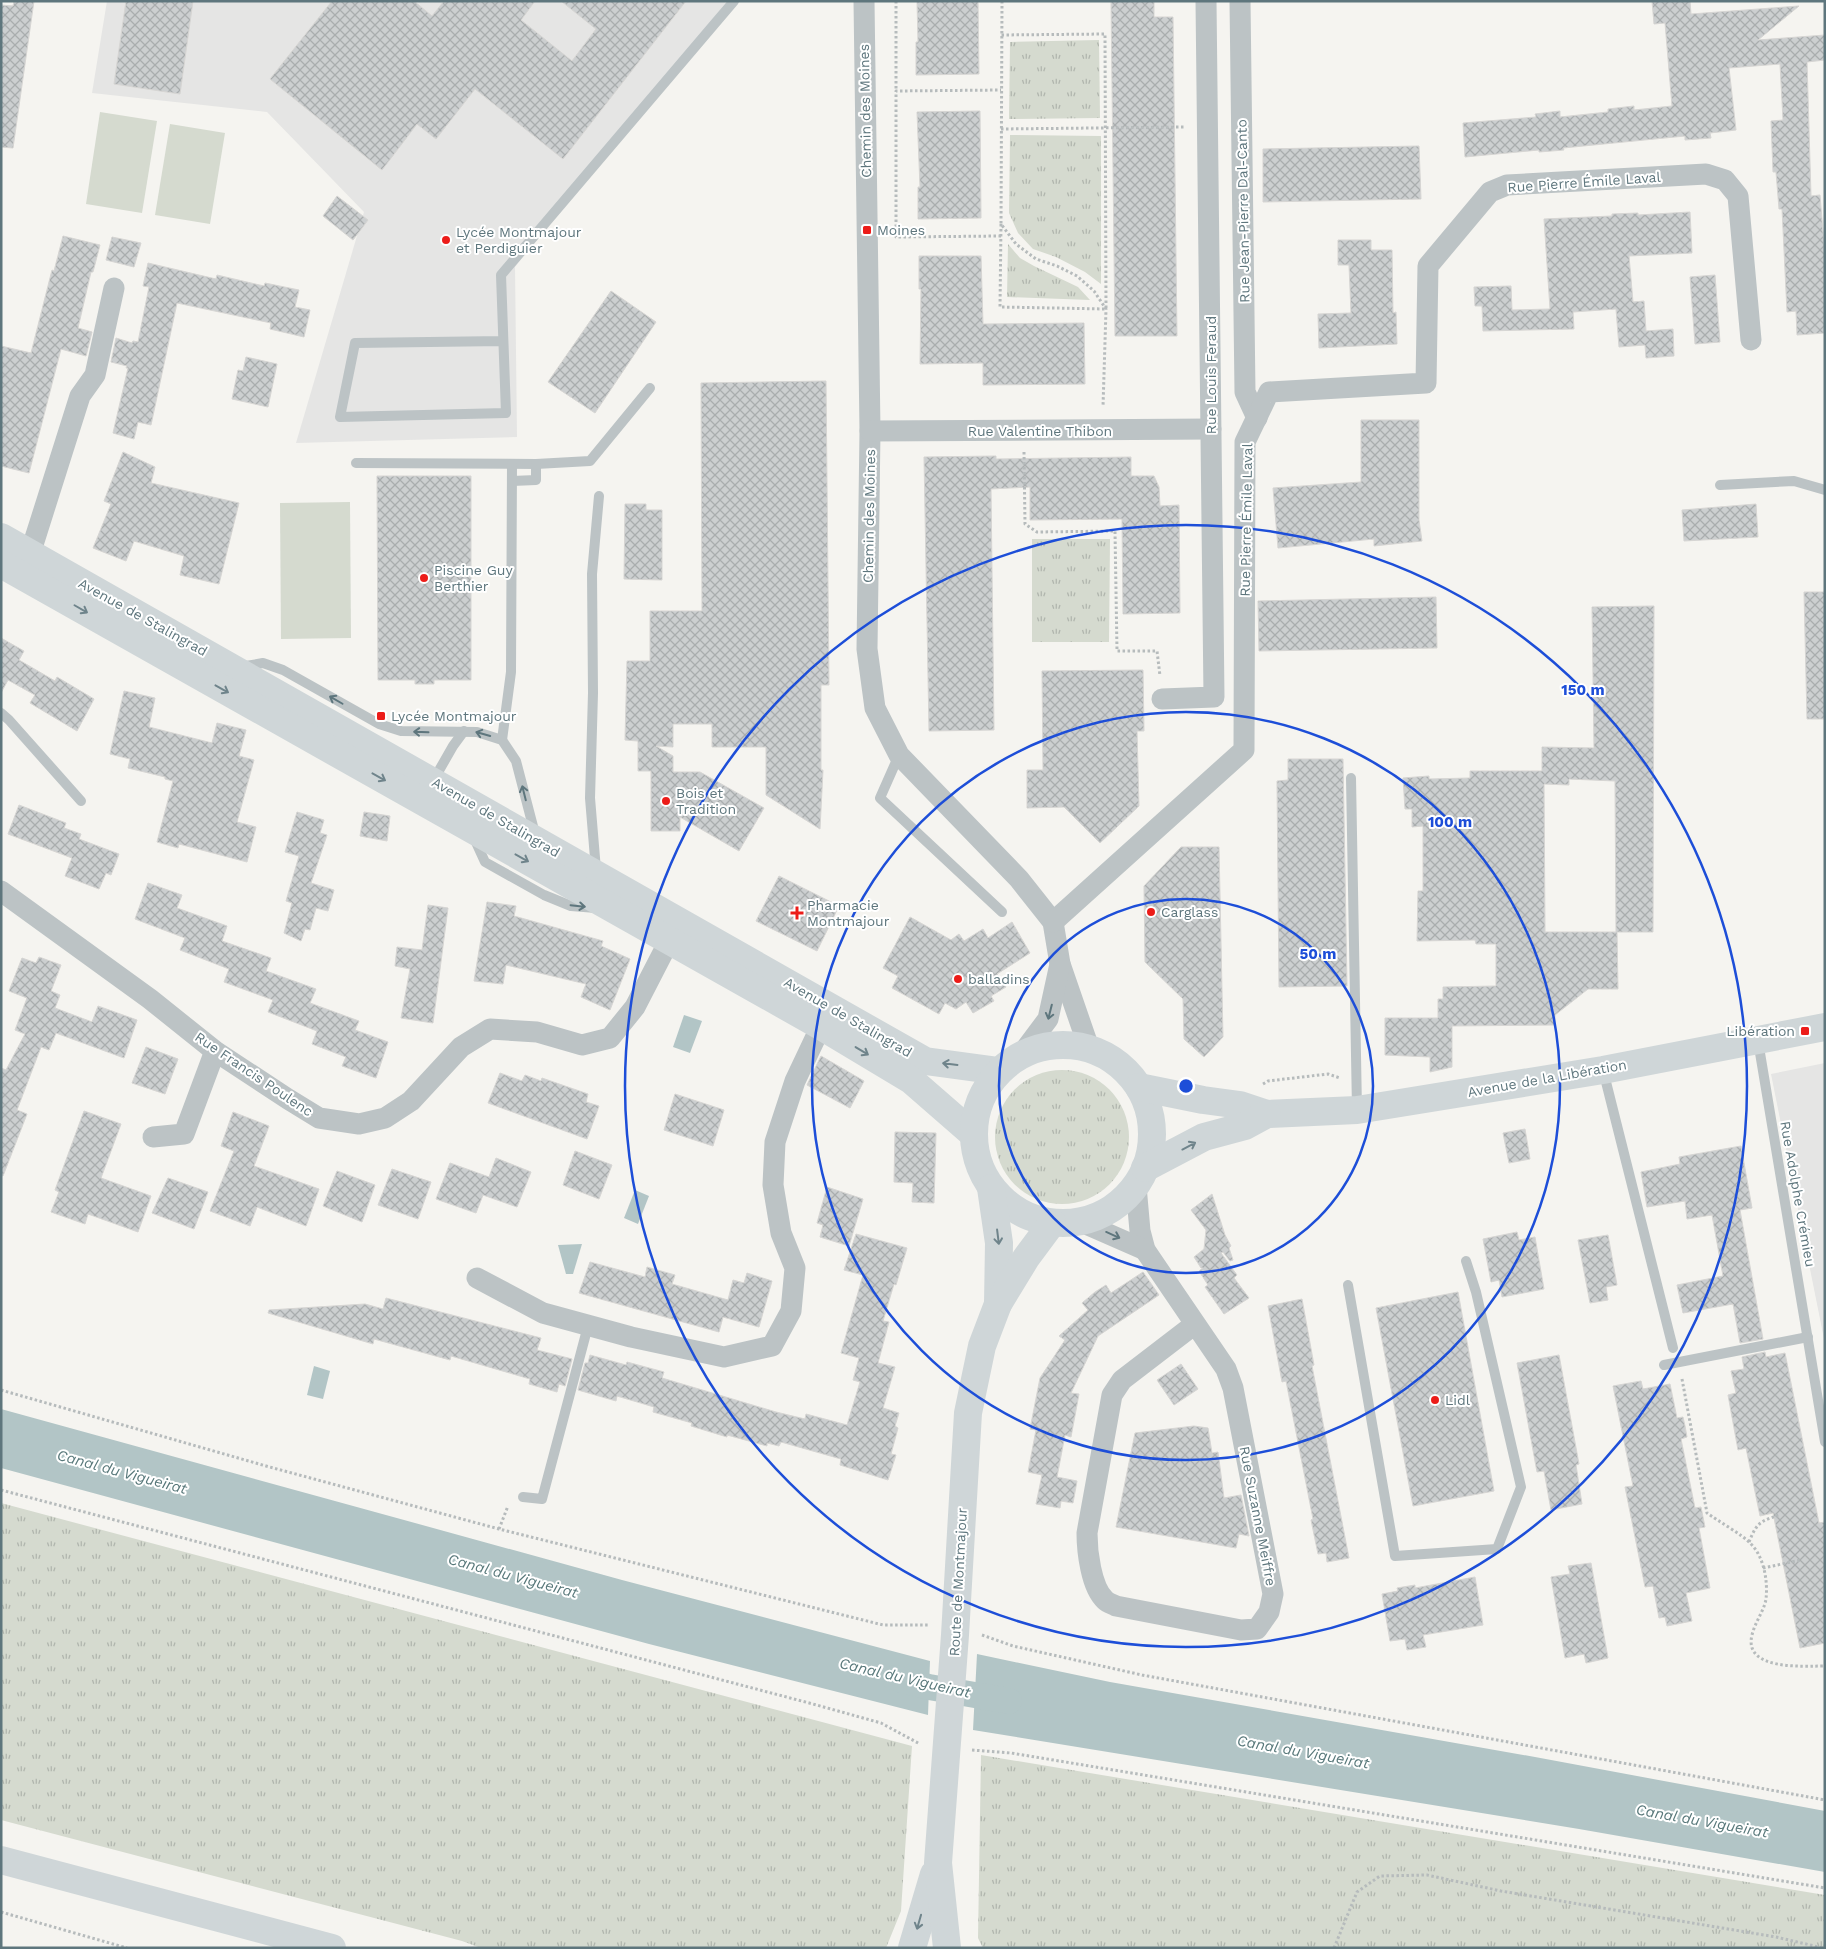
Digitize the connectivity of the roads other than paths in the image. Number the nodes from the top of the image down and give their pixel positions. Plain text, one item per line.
1 (734, 1) edge
2 (864, 1) edge
3 (1206, 1) edge
4 (1240, 1) edge
5 (114, 288) dead end
6 (1750, 340) dead end
7 (503, 341) junction
8 (650, 388) dead end
9 (1257, 418) junction
10 (1211, 430) junction
11 (870, 431) junction
12 (356, 463) dead end
13 (512, 464) junction
14 (536, 464) junction
15 (512, 481) junction
16 (1720, 485) dead end
17 (1825, 490) edge
18 (599, 496) dead end
19 (1, 537) edge
20 (30, 554) junction
21 (1, 562) edge
22 (38, 585) junction
23 (239, 671) junction
24 (1162, 699) road end
25 (1, 714) edge
26 (296, 731) junction
27 (464, 731) junction
28 (502, 740) junction
29 (371, 746) junction
30 (899, 755) junction
31 (1351, 778) dead end
32 (433, 781) junction
33 (81, 801) dead end
34 (474, 831) junction
35 (537, 840) junction
36 (596, 874) junction
37 (3, 898) edge
38 (650, 904) junction
39 (1002, 912) dead end
40 (1053, 922) junction
41 (712, 939) junction
42 (669, 940) junction
43 (1060, 964) junction
44 (739, 968) junction
45 (823, 1012) junction
46 (1825, 1027) edge
47 (1758, 1040) junction
48 (1089, 1048) junction
49 (216, 1050) junction
50 (1021, 1054) junction
51 (1602, 1070) junction
52 (999, 1071) junction
53 (1139, 1087) junction
54 (1357, 1110) junction
55 (1267, 1114) junction
56 (973, 1134) junction
57 (153, 1137) dead end
58 (1141, 1177) junction
59 (991, 1188) junction
60 (1081, 1222) junction
61 (1052, 1223) junction
62 (1145, 1250) junction
63 (1466, 1261) dead end
64 (477, 1278) dead end
65 (1348, 1285) dead end
66 (998, 1304) junction
67 (1195, 1324) junction
68 (588, 1326) junction
69 (1808, 1337) junction
70 (1673, 1348) dead end
71 (1664, 1365) dead end
72 (1825, 1442) edge
73 (523, 1497) road end
74 (1, 1860) edge
75 (938, 1863) junction
76 (332, 1948) edge
77 (912, 1948) edge
78 (947, 1948) edge

1 - 7 lane
2 - 11 street, Chemin des Moines
3 - 10 street, Rue Louis Feraud
4 - 9 street, Rue Jean-Pierre Dal-Canto
5 - 20 street
6 - 9 street, Rue Pierre Émile Laval
7 - 7 lane
8 - 14 lane
9 - 40 street, Rue Pierre Émile Laval
10 - 11 street, Rue Valentine Thibon
10 - 24 street, Rue Louis Feraud
11 - 30 street, Chemin des Moines
12 - 13 lane
13 - 14 lane
13 - 15 lane
14 - 15 lane
15 - 28 lane
16 - 17 lane
18 - 36 lane
19 - 20 main road, Avenue de Stalingrad
20 - 21 main road
20 - 22 main road
20 - 23 main road, Avenue de Stalingrad
21 - 22 main road, Avenue de Stalingrad
22 -> 26 main road, Avenue de Stalingrad
23 - 26 main road
27 -> 23 lane
23 - 29 main road, Avenue de Stalingrad
25 - 33 lane
26 - 29 main road
26 -> 34 main road, Avenue de Stalingrad
28 -> 27 lane
27 - 32 lane
35 -> 28 lane
29 - 32 main road, Avenue de Stalingrad
30 - 39 lane
30 - 40 street, Chemin des Moines
31 - 54 lane
32 - 34 main road
32 - 35 main road, Avenue de Stalingrad
34 -> 42 main road, Avenue de Stalingrad
35 - 36 main road, Avenue de Stalingrad
36 - 38 main road, Avenue de Stalingrad
37 - 49 street, Rue Francis Poulenc
38 - 41 main road, Avenue de Stalingrad
38 - 42 main road
40 - 43 street, Chemin des Moines
41 - 42 main road
41 - 44 main road, Avenue de Stalingrad
42 - 44 main road, Avenue de Stalingrad
42 - 49 street, Rue Francis Poulenc
43 - 48 street, Chemin des Moines
43 -> 50 street, Chemin des Moines
44 - 45 main road, Avenue de Stalingrad
52 -> 45 main road, Avenue de Stalingrad
45 -> 56 main road, Avenue de Stalingrad
45 - 68 street
46 - 47 main road, Avenue de la Libération
47 - 51 main road, Avenue de la Libération
47 - 69 lane, Rue Adolphe Crémieu
48 - 50 main road
48 - 53 main road
49 - 57 street
50 - 52 main road
51 - 54 main road, Avenue de la Libération
51 - 70 lane
52 - 56 main road
53 - 55 main road, Avenue de la Libération
53 - 58 main road
54 - 55 main road, Avenue de la Libération
58 -> 55 main road, Avenue de la Libération
56 - 59 main road
58 - 60 main road
58 - 62 street, Rue Suzanne Meiffre
59 - 61 main road
59 -> 66 main road, Route de Montmajour
60 - 61 main road
60 -> 62 street
61 - 66 main road, Route de Montmajour
62 - 67 street, Rue Suzanne Meiffre
63 - 65 lane
64 - 68 street
66 - 75 main road, Route de Montmajour
67 - 67 street, Rue Suzanne Meiffre
68 - 73 lane
69 - 71 lane
69 - 72 lane, Rue Adolphe Crémieu
74 - 76 main road
75 -> 77 main road, Route de Montmajour
75 - 78 main road, Route de Montmajour

